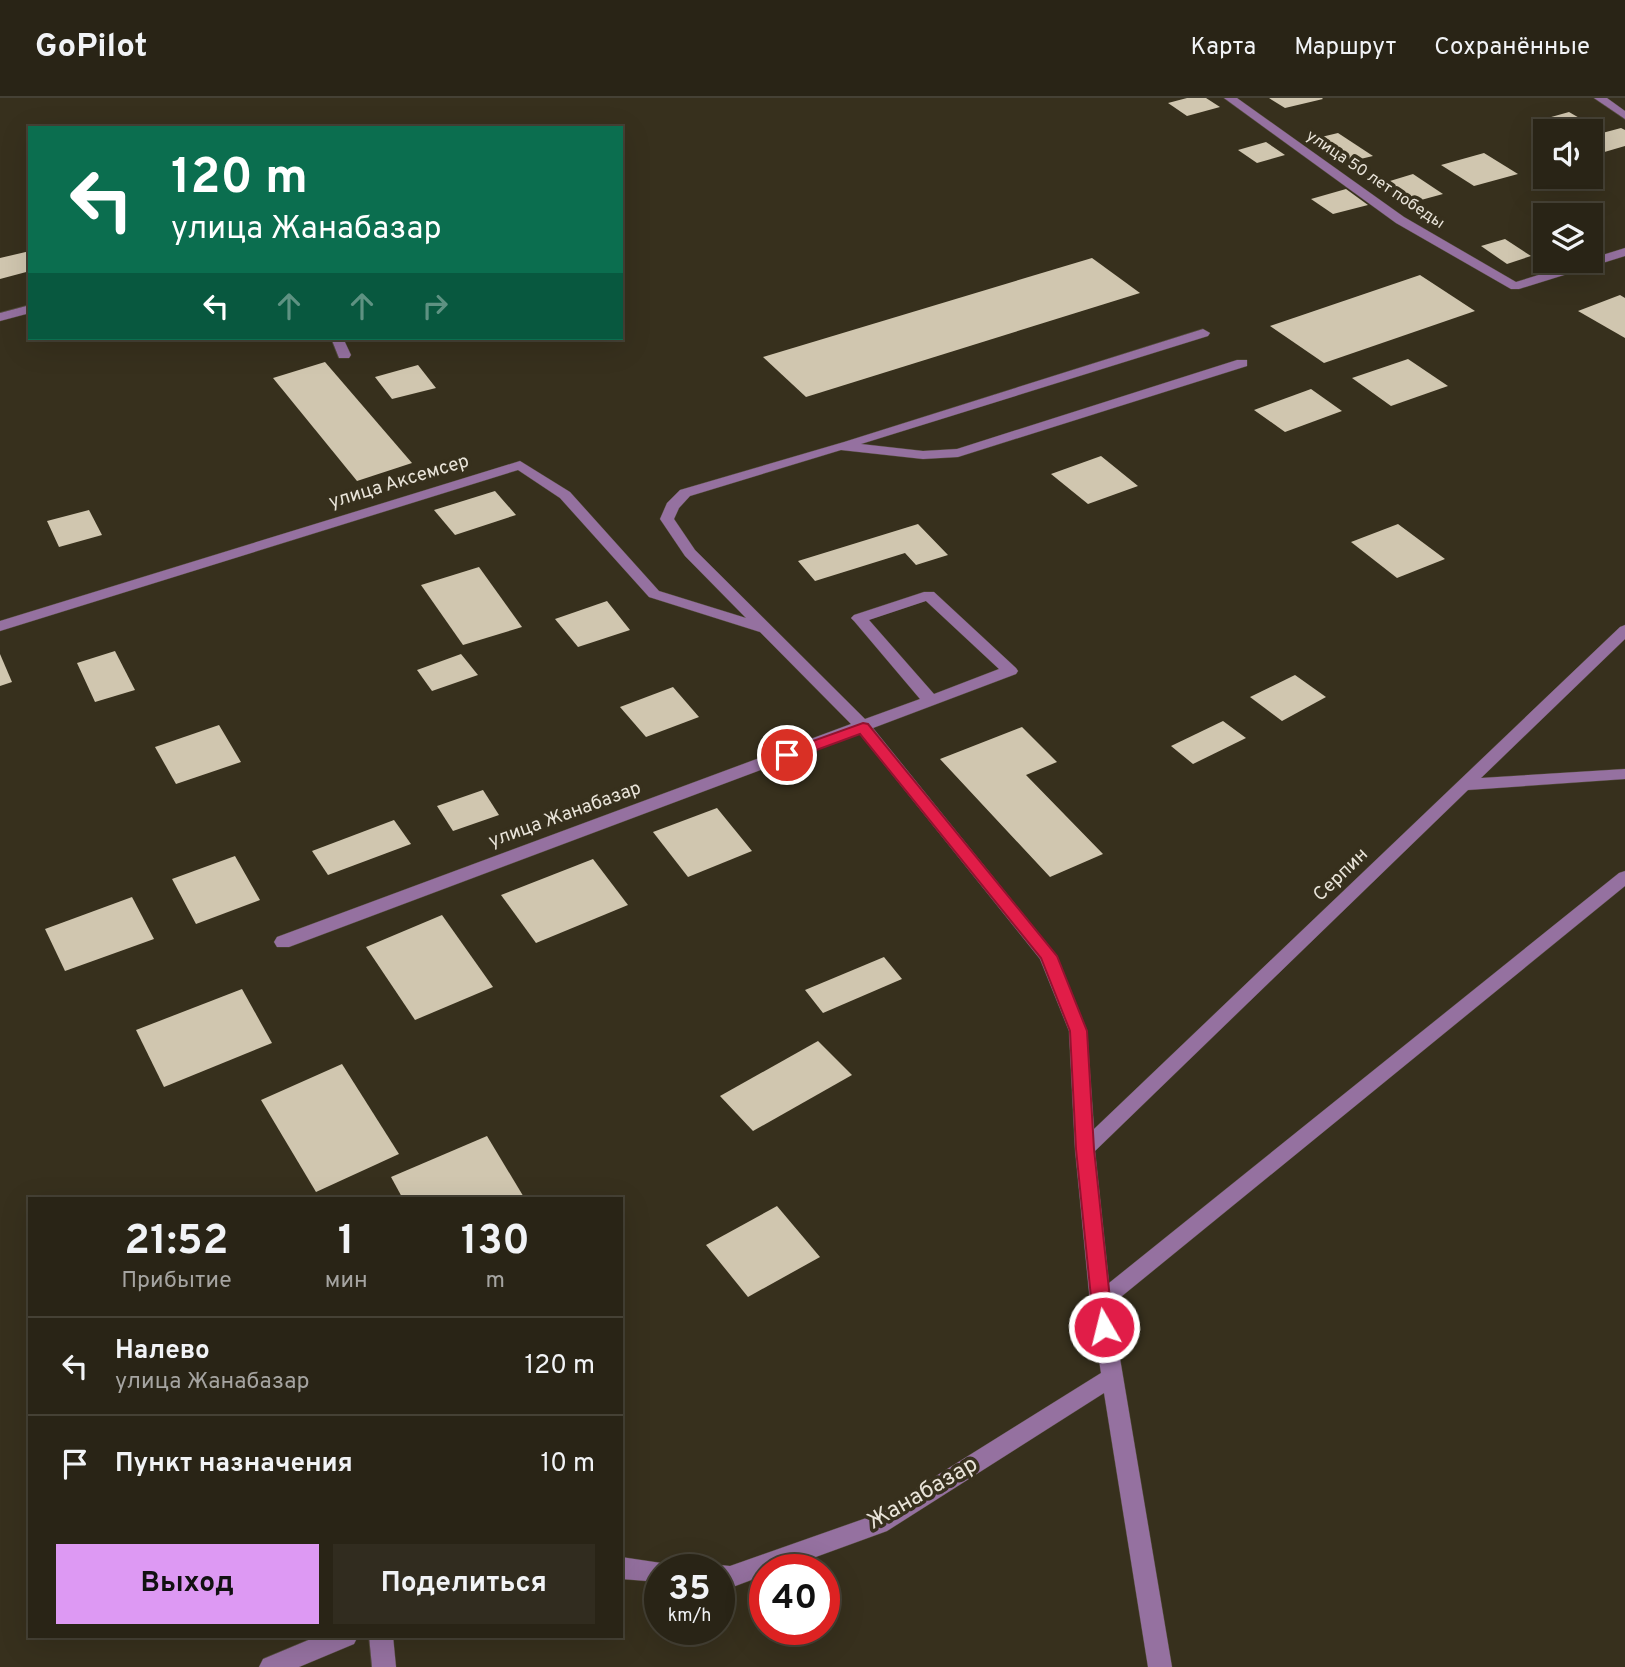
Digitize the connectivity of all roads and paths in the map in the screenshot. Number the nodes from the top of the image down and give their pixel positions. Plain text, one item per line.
1 (1230, 98) edge
2 (1600, 98) edge
3 (1625, 116) edge
4 (1625, 252) edge
5 (28, 310) edge
6 (0, 317) edge
7 (1203, 333) dead end
8 (338, 340) edge
9 (344, 355) dead end
10 (1242, 363) dead end
11 (840, 446) junction
12 (0, 626) edge
13 (765, 629) junction
14 (1625, 630) edge
15 (931, 701) junction
16 (863, 727) junction
17 (1625, 774) edge
18 (1465, 785) junction
19 (1625, 877) edge
20 (283, 942) dead end
21 (1085, 1149) junction
22 (1100, 1302) junction
23 (1112, 1377) junction
24 (623, 1568) edge
25 (644, 1570) edge
26 (735, 1575) edge
27 (341, 1638) edge
28 (381, 1638) edge
29 (271, 1667) edge
30 (384, 1667) edge
31 (1160, 1667) edge

1 - 4 street, улица 50 лет победы
2 - 3 street
5 - 6 street
7 - 11 street
8 - 9 street
10 - 11 street
11 - 13 street
12 - 13 street, улица Аксемсер
13 - 16 street
14 - 18 street, Серпин
15 - 15 street, улица Жанабазар
15 - 16 street, улица Жанабазар
16 - 20 street, улица Жанабазар
16 - 21 street
17 - 18 street
18 - 21 street, Серпин
19 - 22 street
21 - 22 street
22 - 23 street
23 - 26 street, Жанабазар
23 - 31 street
24 - 25 street
27 - 29 street
28 - 30 street

